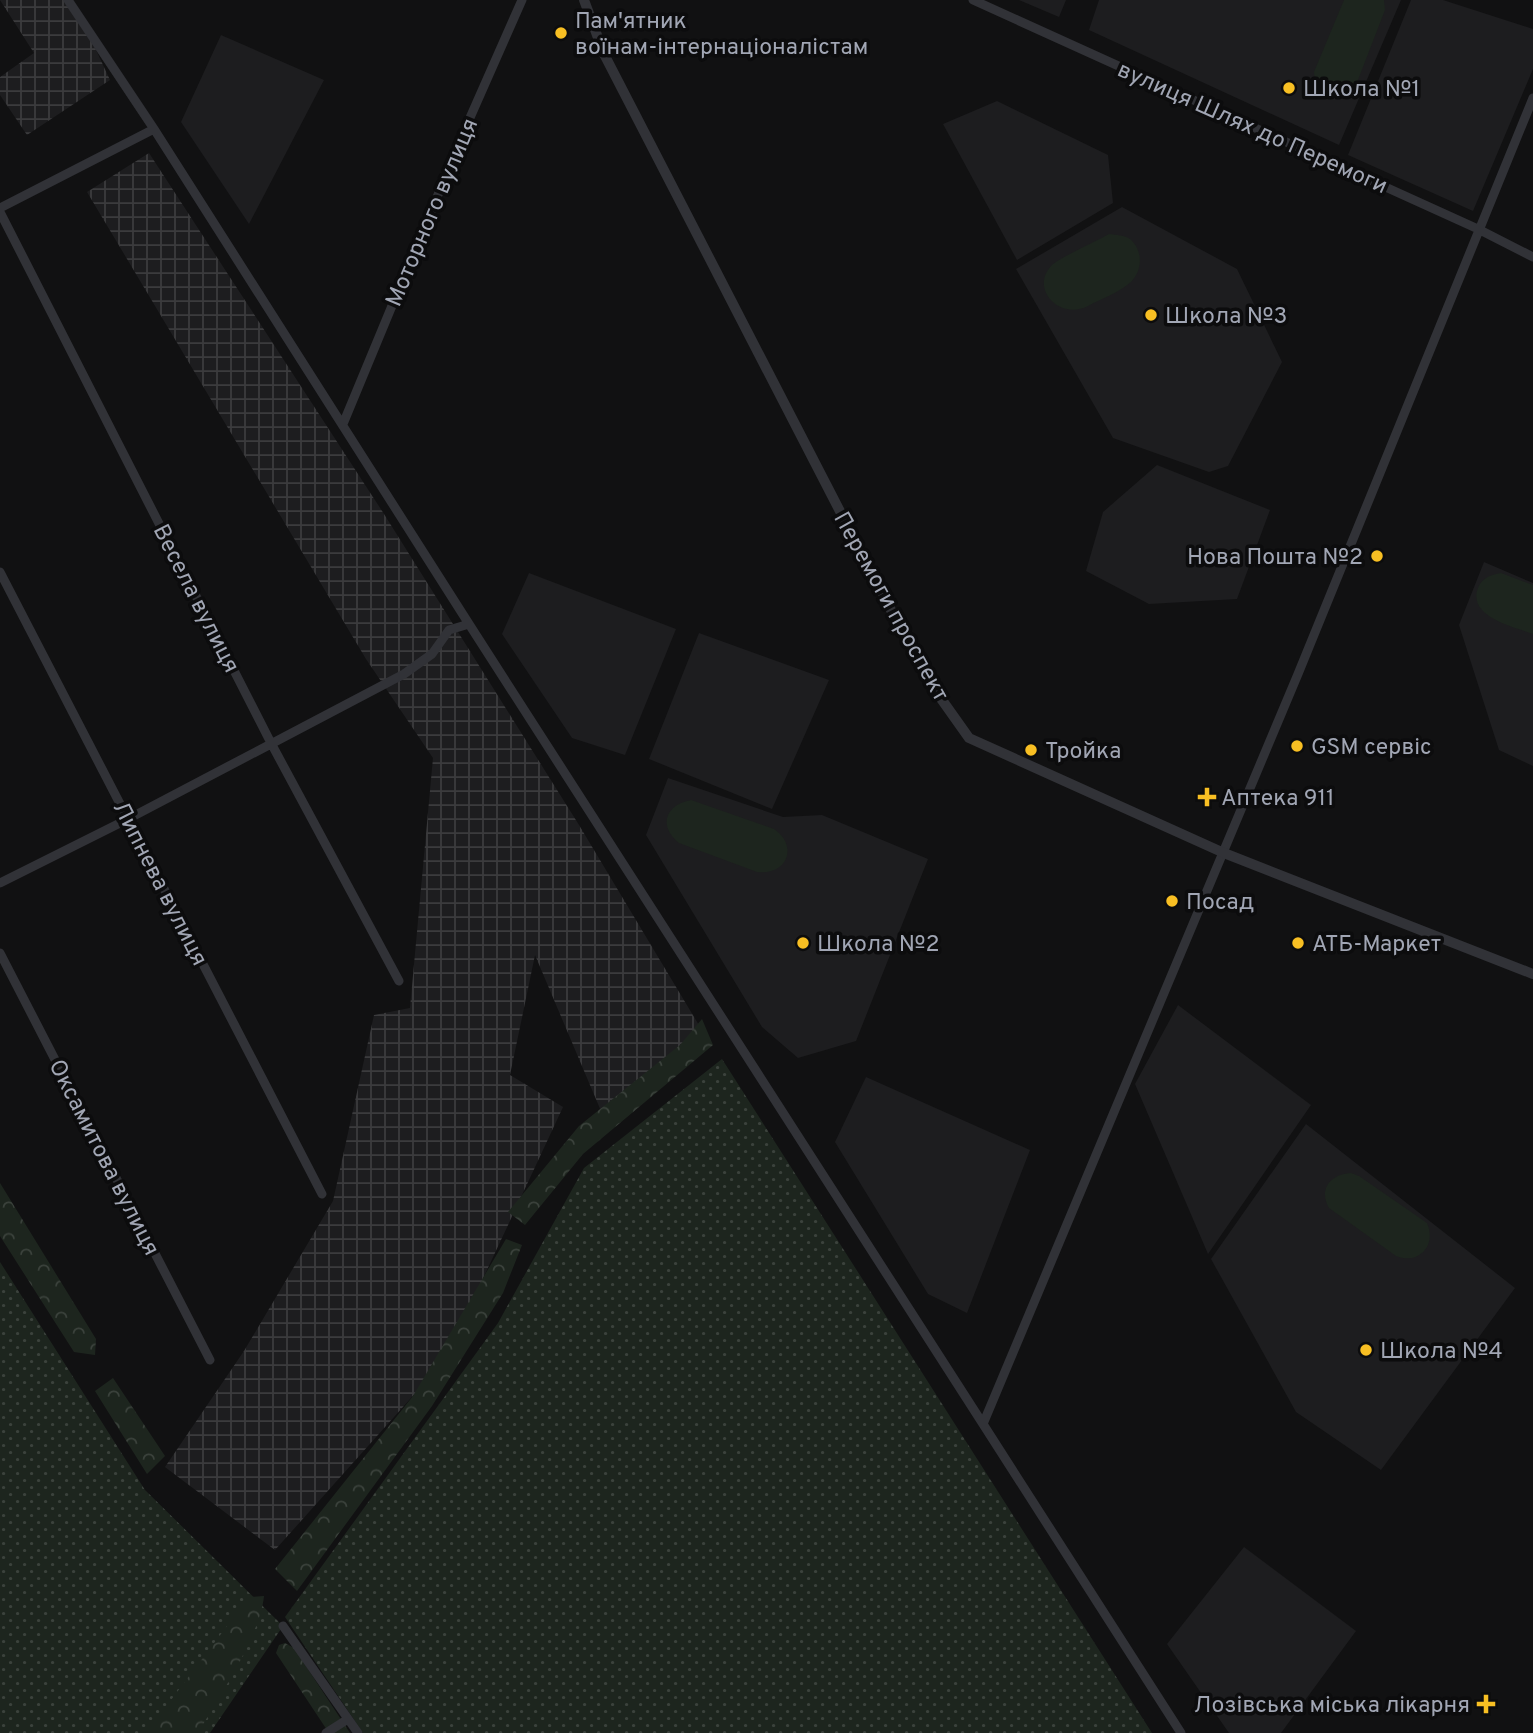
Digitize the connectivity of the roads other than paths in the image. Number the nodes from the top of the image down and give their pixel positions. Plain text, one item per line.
1 (68, 0) edge
2 (522, 0) edge
3 (584, 0) edge
4 (972, 0) edge
5 (1533, 98) edge
6 (154, 129) junction
7 (0, 210) edge
8 (1478, 229) junction
9 (1533, 257) edge
10 (343, 424) junction
11 (0, 572) edge
12 (468, 624) junction
13 (271, 743) junction
14 (128, 820) junction
15 (1224, 853) junction
16 (0, 883) edge
17 (0, 953) edge
18 (1533, 974) edge
19 (399, 981) dead end
20 (323, 1195) dead end
21 (210, 1360) dead end
22 (983, 1424) junction
23 (283, 1626) dead end
24 (348, 1719) junction
25 (326, 1733) edge
26 (358, 1733) edge
27 (1181, 1733) edge

1 - 6 street
2 - 10 street, Моторного вулиця
3 - 15 street, Перемоги проспект
4 - 8 street, вулиця Шлях до Перемоги
5 - 8 street
6 - 7 street
6 - 10 street
7 - 13 street, Весела вулиця
8 - 9 street, вулиця Шлях до Перемоги
8 - 15 street
10 - 12 street
11 - 14 street, Липнева вулиця
12 - 13 street
12 - 22 street
13 - 14 street
13 - 19 street, Весела вулиця
14 - 16 street
14 - 20 street, Липнева вулиця
15 - 18 street, Перемоги проспект
15 - 22 street
17 - 21 street, Оксамитова вулиця
22 - 27 street
23 - 24 street
24 - 25 street
24 - 26 street

